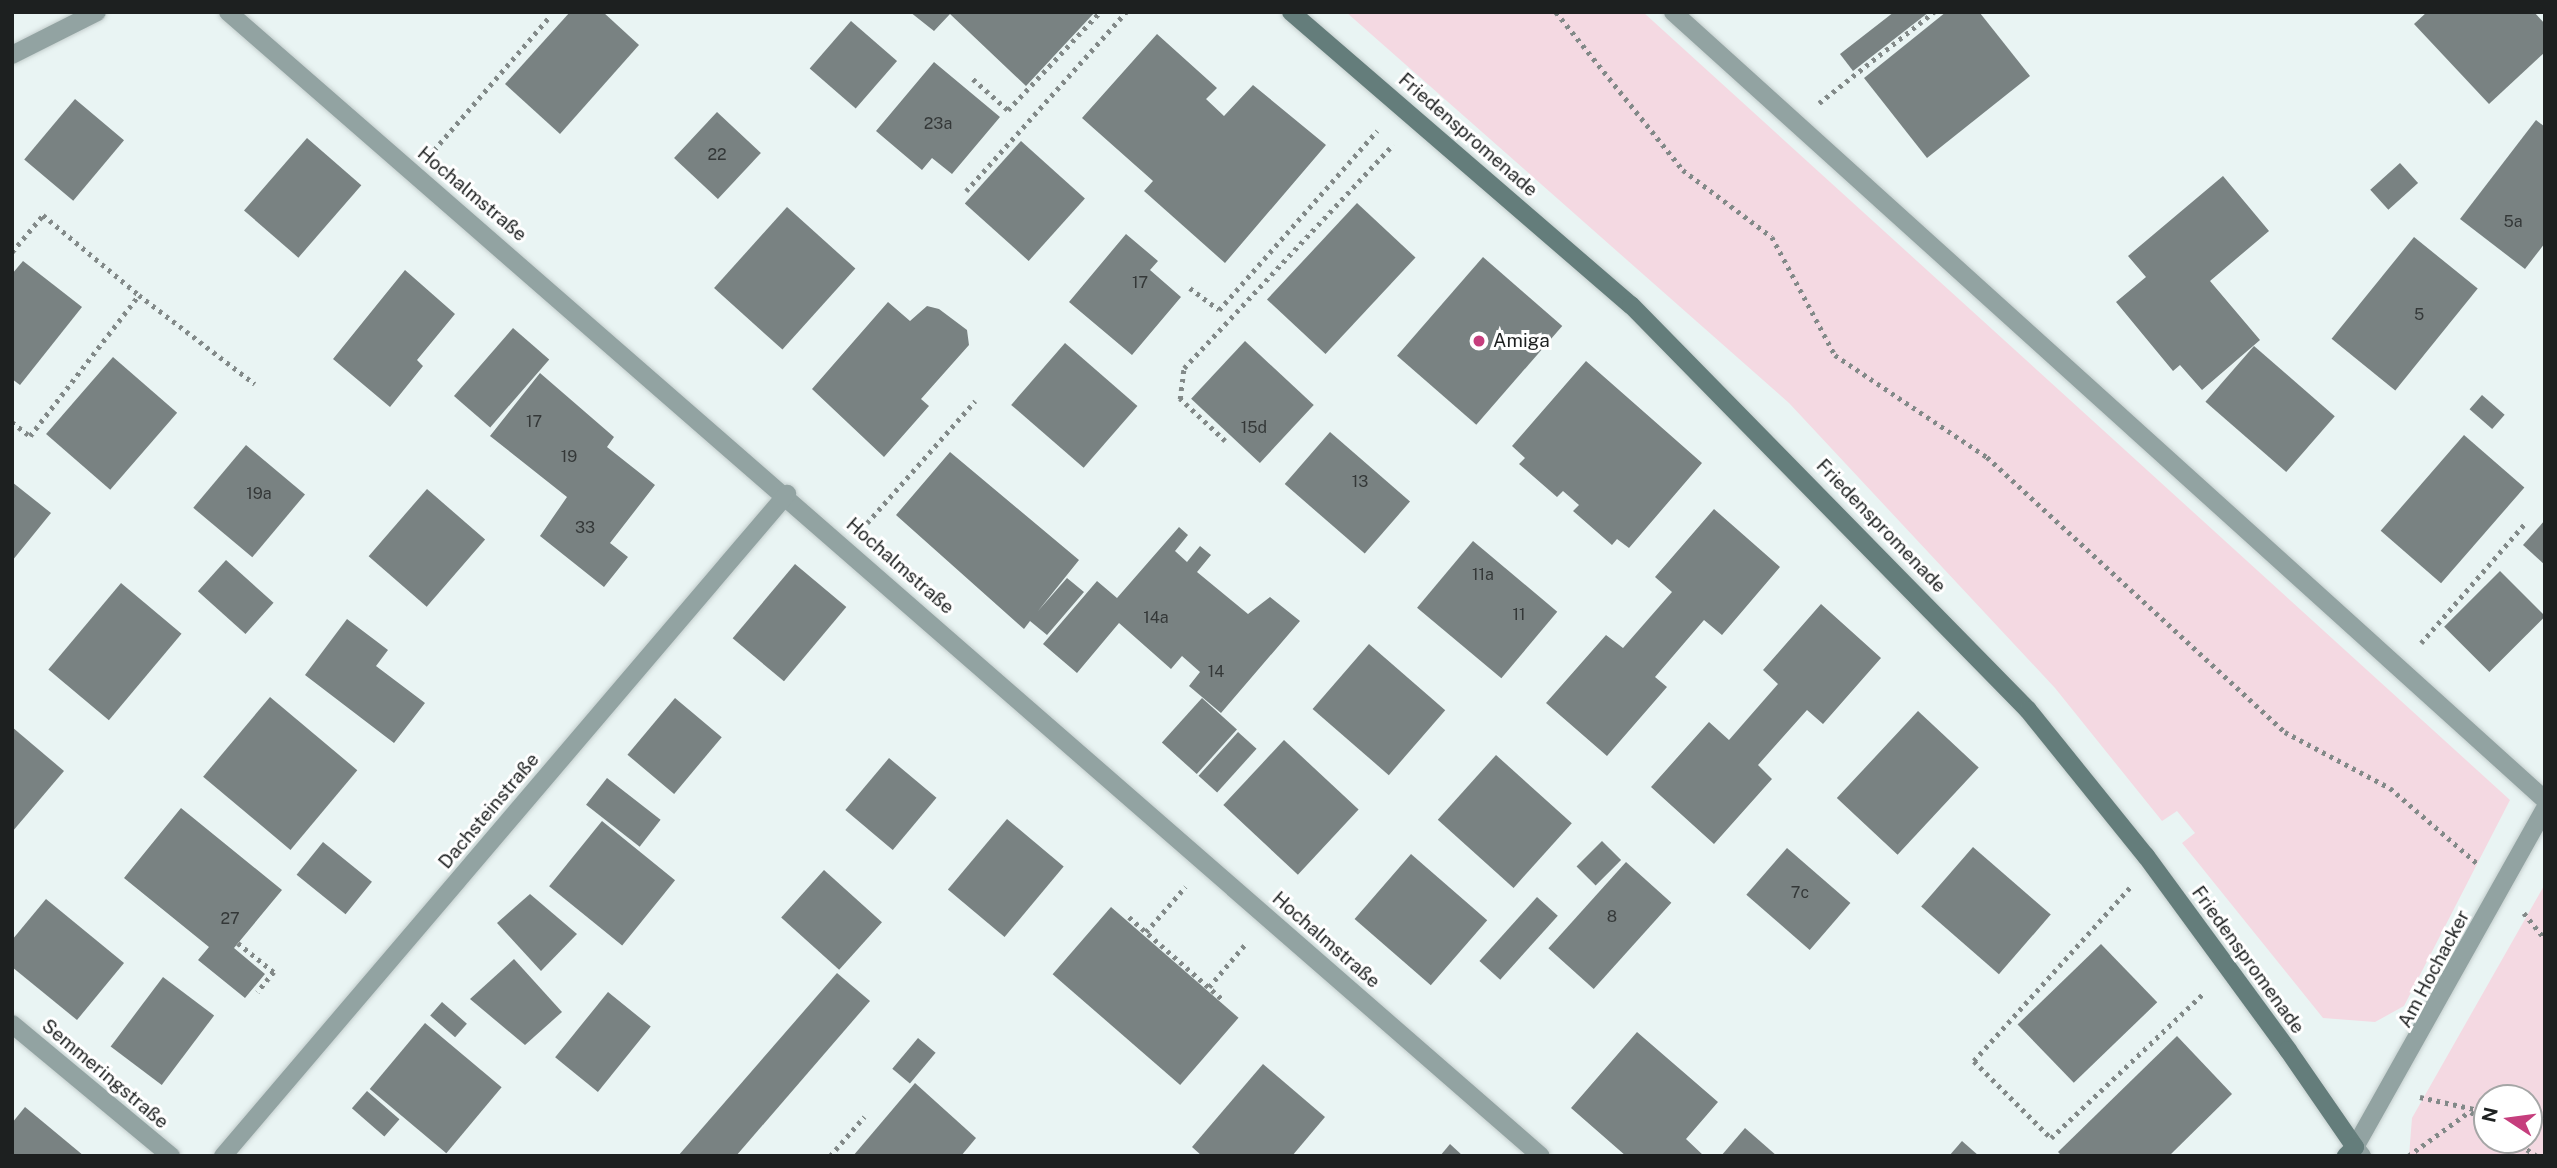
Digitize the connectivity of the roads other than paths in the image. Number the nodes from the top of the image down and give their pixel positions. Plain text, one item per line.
1 (97, 12) edge
2 (229, 12) edge
3 (1291, 12) edge
4 (1673, 12) edge
5 (12, 55) edge
6 (787, 494) junction
7 (2545, 800) edge
8 (2545, 808) edge
9 (12, 1024) edge
10 (2354, 1153) edge
11 (171, 1156) edge
12 (223, 1156) edge
13 (1541, 1156) edge

1 - 5 street
2 - 6 street, Hochalmstraße
3 - 10 street, Friedenspromenade
4 - 7 street
6 - 12 street, Dachsteinstraße
6 - 13 street, Hochalmstraße
8 - 10 street, Am Hochacker
9 - 11 street, Semmeringstraße

